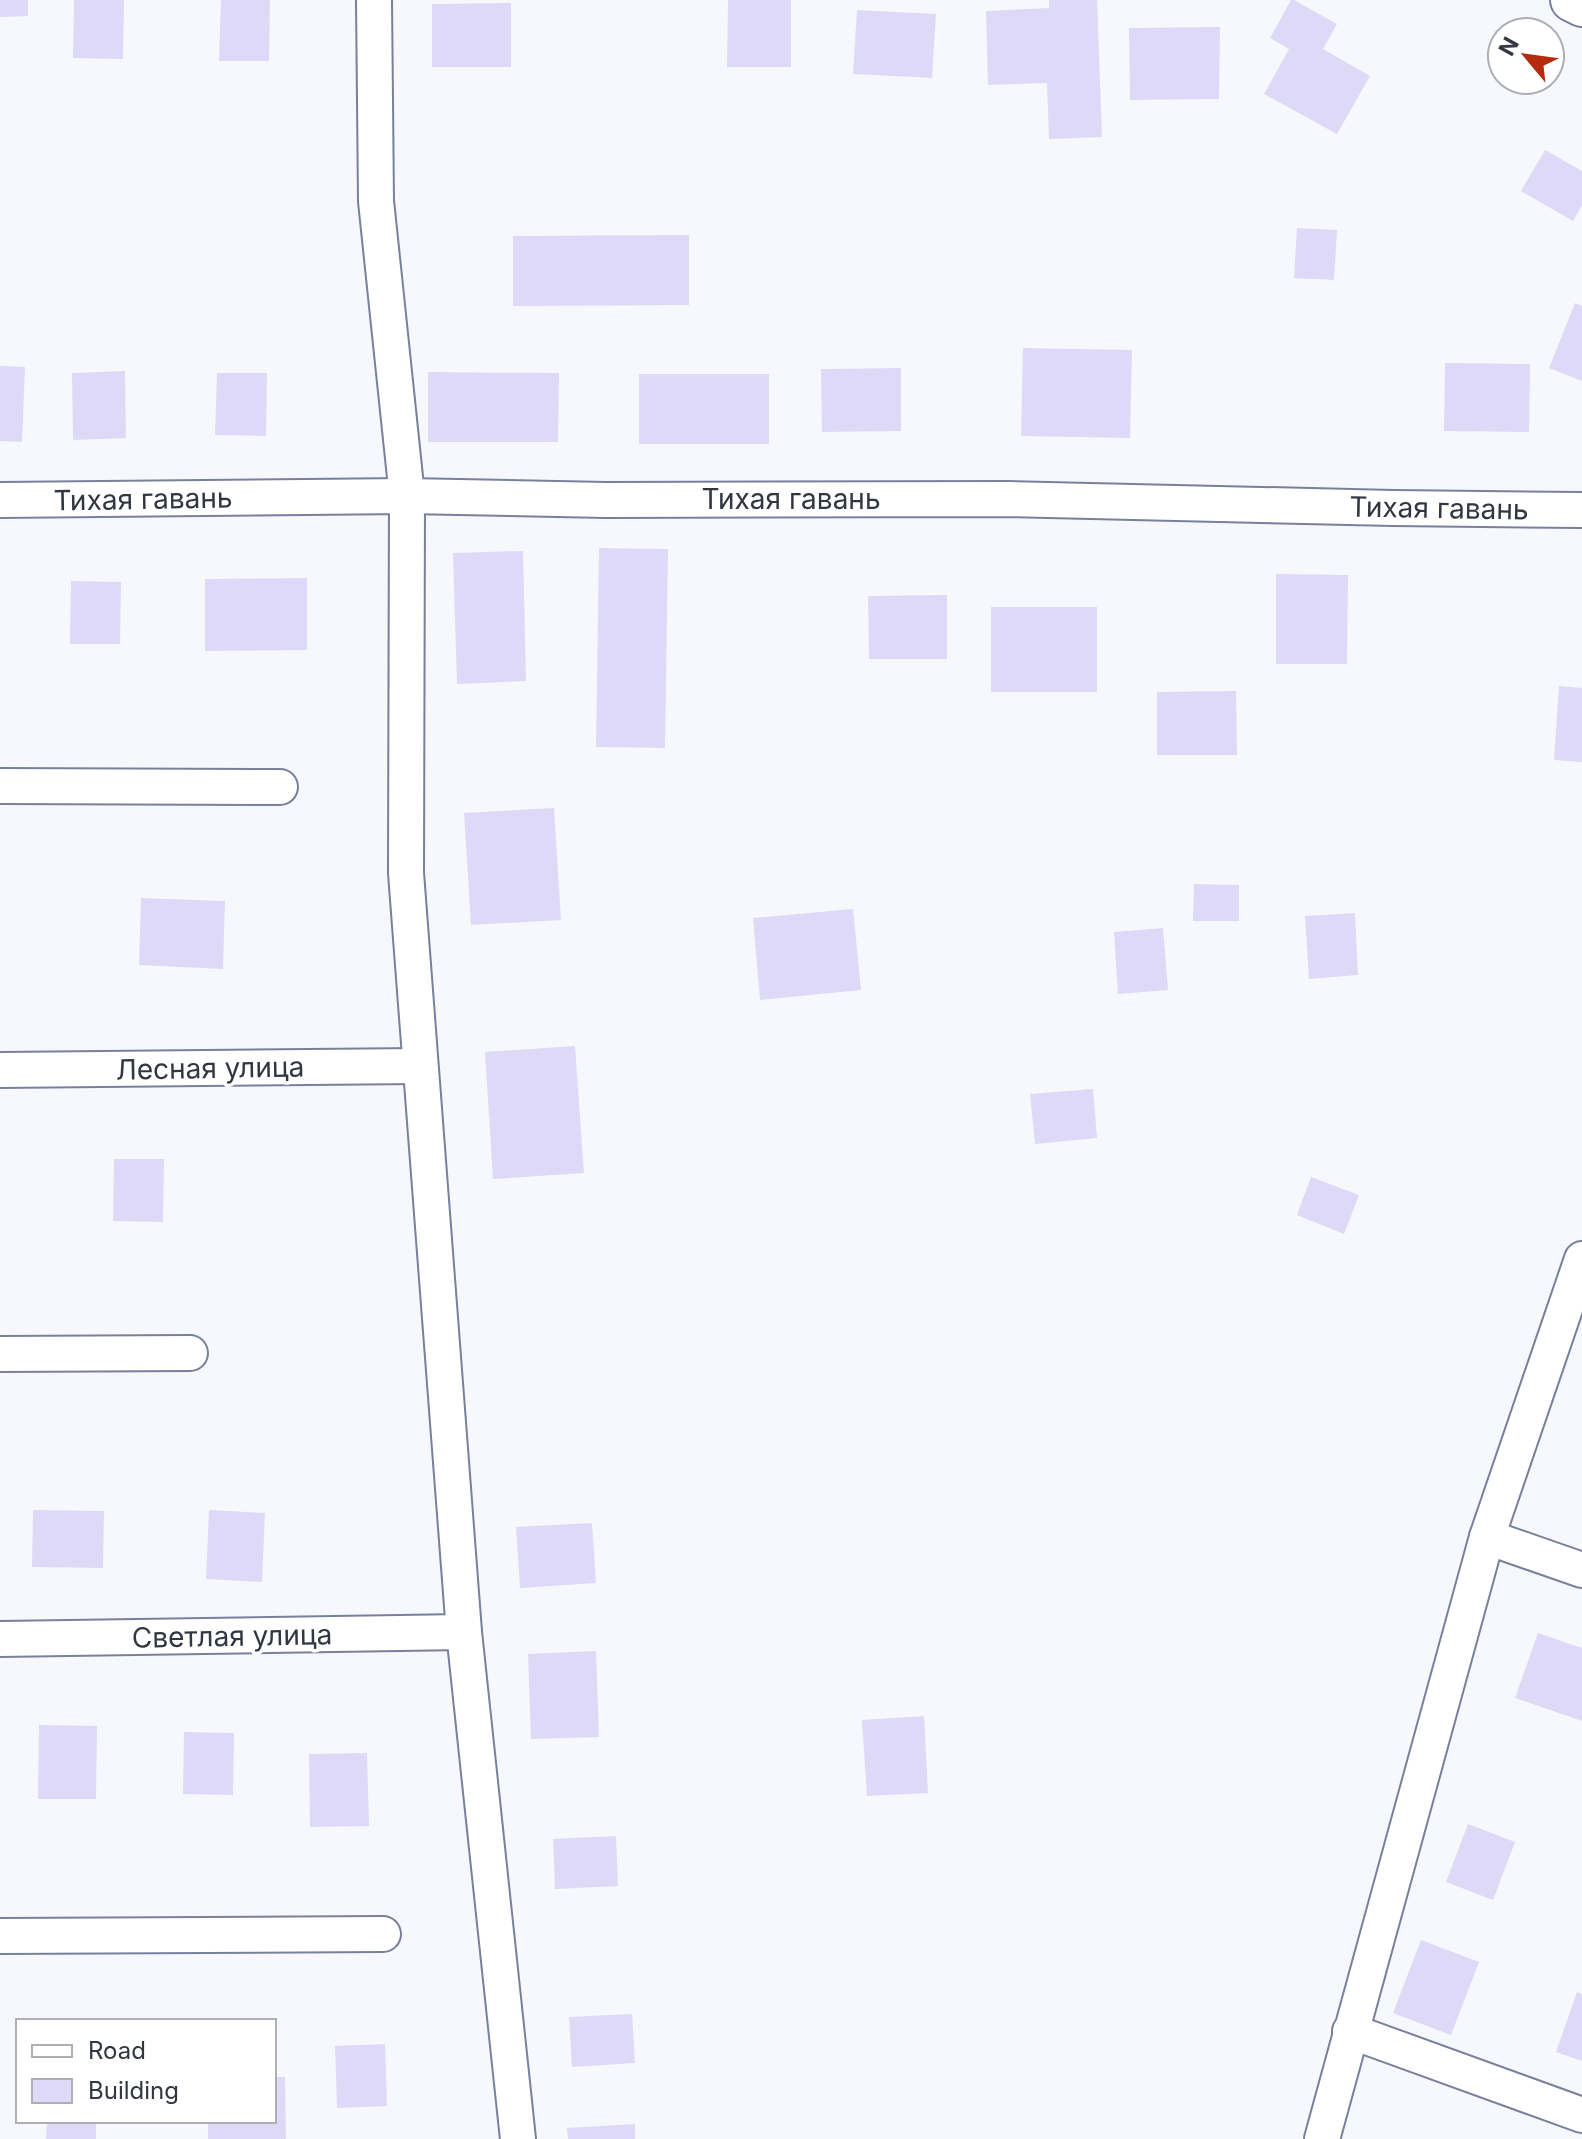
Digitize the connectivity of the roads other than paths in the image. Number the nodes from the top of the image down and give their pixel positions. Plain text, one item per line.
1 (374, 0) edge
2 (1572, 0) edge
3 (1582, 5) edge
4 (407, 496) junction
5 (0, 500) edge
6 (1582, 510) edge
7 (0, 786) edge
8 (280, 787) dead end
9 (420, 1066) junction
10 (0, 1070) edge
11 (1582, 1259) edge
12 (190, 1353) dead end
13 (0, 1354) edge
14 (1487, 1537) junction
15 (1582, 1570) edge
16 (464, 1632) junction
17 (0, 1639) edge
18 (383, 1934) dead end
19 (0, 1936) edge
20 (1350, 2031) junction
21 (1582, 2115) edge
22 (518, 2139) edge
23 (1322, 2139) edge

1 - 4 street
2 - 3 street
4 - 5 street, Тихая гавань
4 - 6 street, Тихая гавань
4 - 9 street
7 - 8 street
9 - 10 street, Лесная улица
9 - 16 street
11 - 14 street
12 - 13 street
14 - 15 street
14 - 20 street
16 - 17 street, Светлая улица
16 - 22 street
18 - 19 street
20 - 21 street
20 - 23 street

